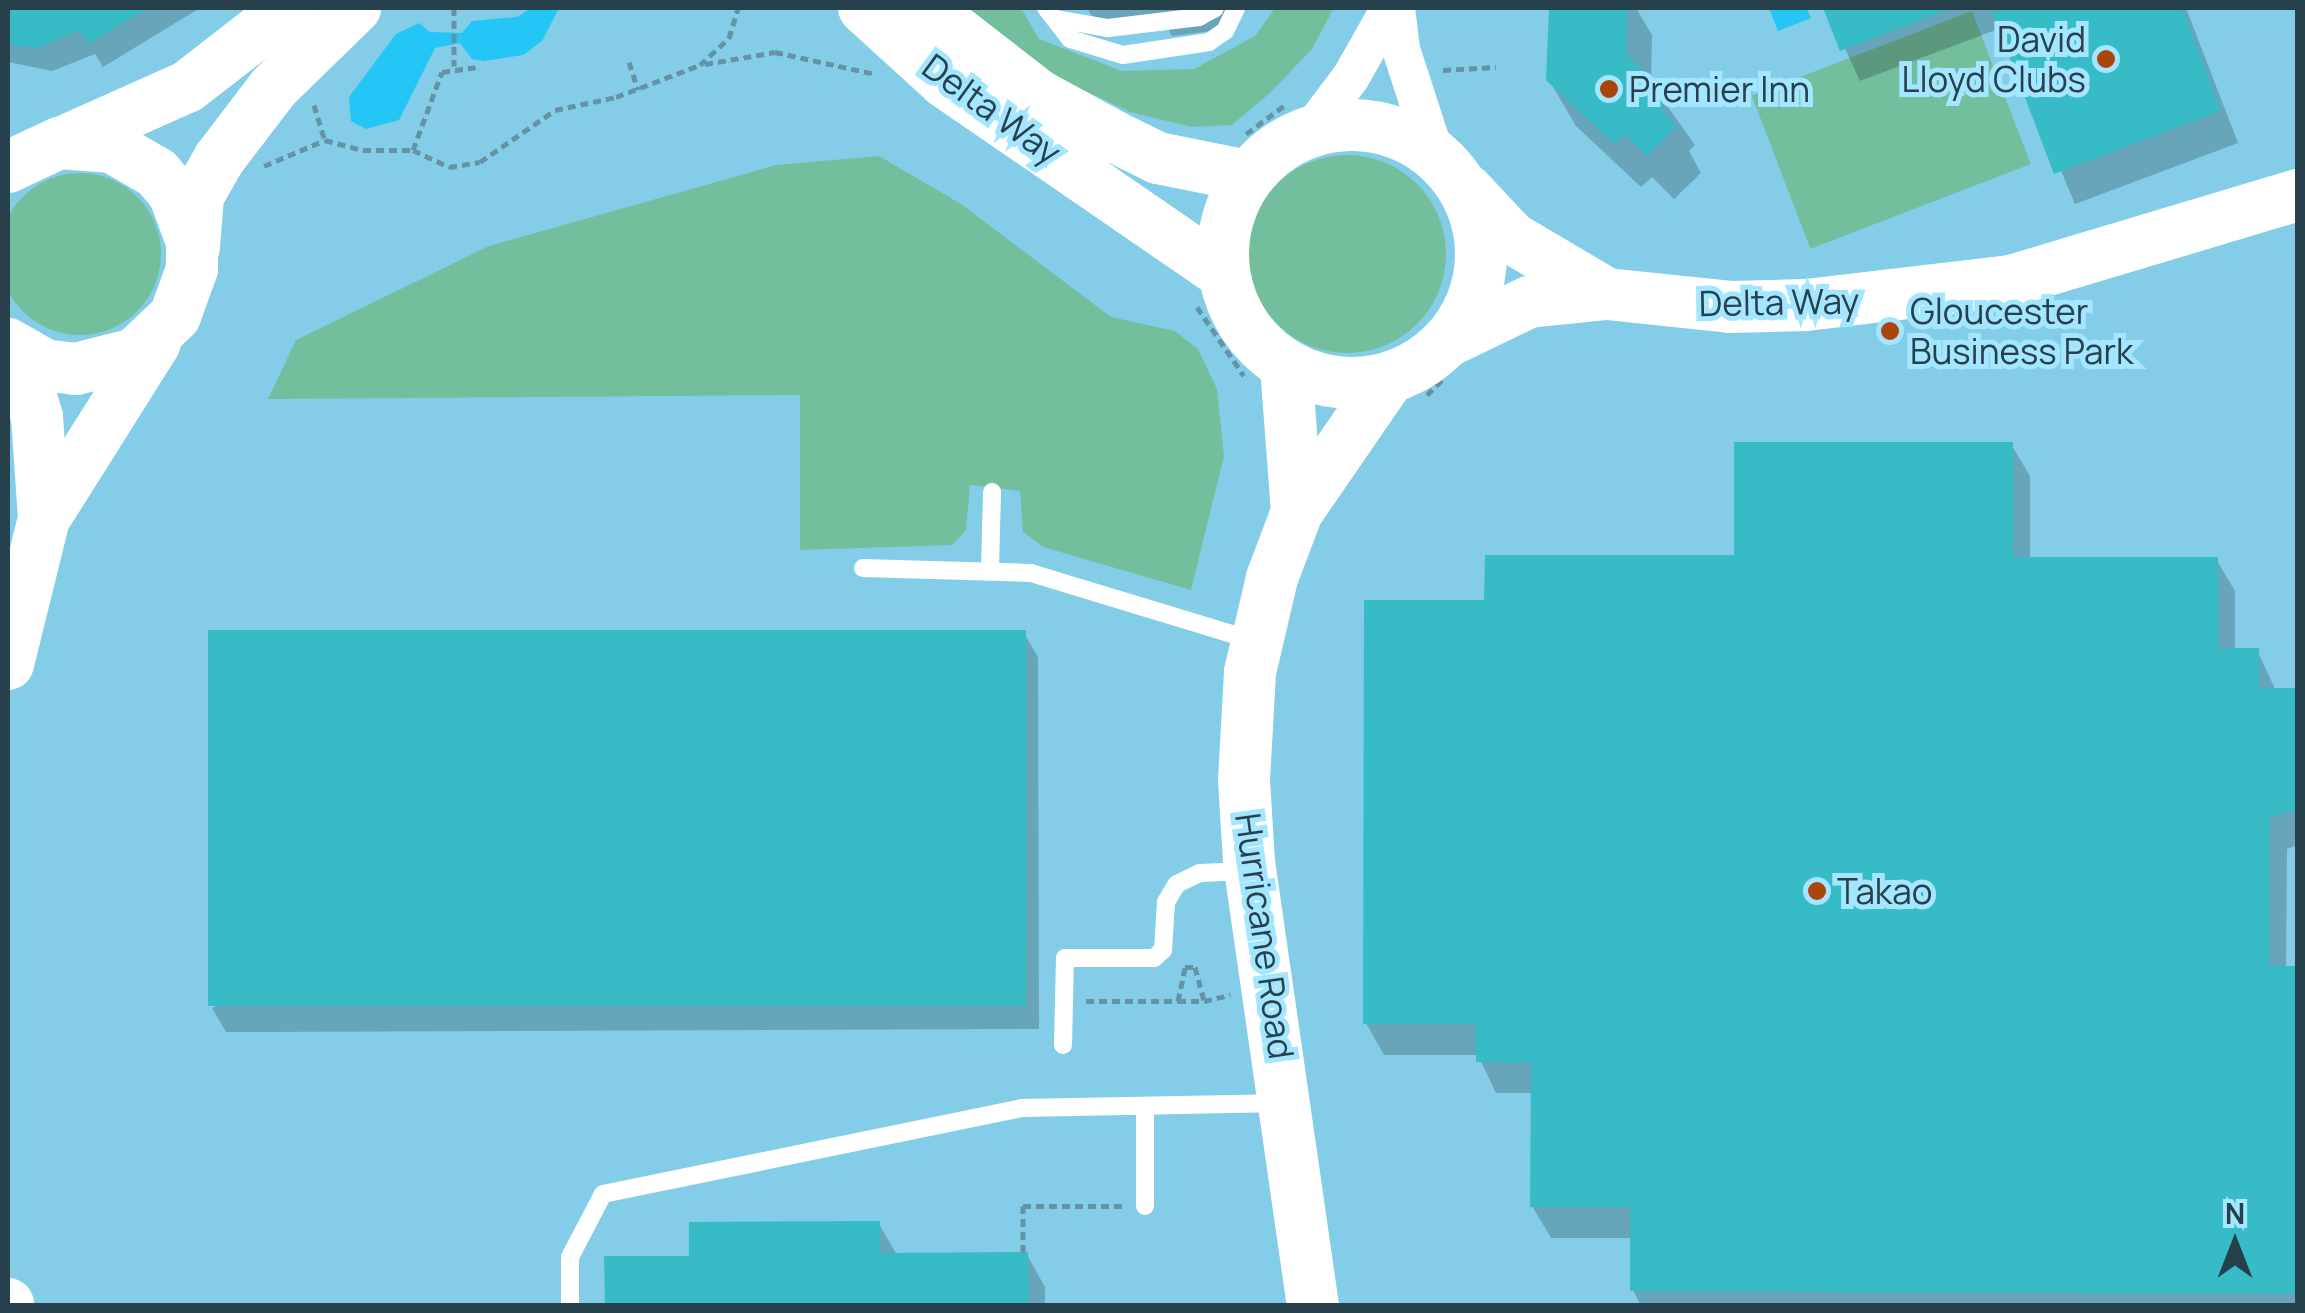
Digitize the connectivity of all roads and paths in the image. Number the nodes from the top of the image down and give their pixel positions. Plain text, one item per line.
1 (289, 8) edge
2 (355, 8) edge
3 (738, 8) edge
4 (864, 8) edge
5 (926, 8) edge
6 (1216, 8) edge
7 (1236, 8) edge
8 (1393, 8) edge
9 (454, 11) edge
10 (1048, 12) edge
11 (454, 62) junction
12 (629, 62) dead end
13 (700, 65) junction
14 (476, 68) dead end
15 (1496, 68) dead end
16 (1430, 71) dead end
17 (885, 76) dead end
18 (638, 90) junction
19 (1304, 112) junction
20 (337, 144) dead end
21 (413, 150) junction
22 (28, 152) edge
23 (1244, 156) junction
24 (1449, 170) junction
25 (2298, 195) edge
26 (192, 269) junction
27 (1208, 288) junction
28 (1606, 294) junction
29 (160, 336) junction
30 (12, 348) edge
31 (1453, 354) junction
32 (1269, 378) junction
33 (1406, 389) junction
34 (992, 492) dead end
35 (1297, 512) junction
36 (44, 519) junction
37 (863, 568) dead end
38 (990, 569) junction
39 (1257, 641) junction
40 (8, 660) edge
41 (1250, 871) junction
42 (1270, 987) junction
43 (1178, 1001) junction
44 (1204, 1001) junction
45 (1064, 1016) junction
46 (1063, 1044) dead end
47 (1288, 1102) junction
48 (1145, 1108) junction
49 (1145, 1206) joint
50 (1023, 1252) dead end
51 (570, 1306) edge
52 (1313, 1306) edge

1 - 22 street
2 - 26 street
3 - 13 path
4 - 27 street, Delta Way
5 - 23 street, Delta Way
6 - 10 lane
7 - 10 lane
8 - 19 street
8 - 24 street
9 - 11 path
11 - 14 path
11 - 21 path
12 - 18 path
13 - 17 path
13 - 18 path
15 - 16 path
18 - 21 path
19 - 23 path
19 - 23 street
19 - 24 street
20 - 21 path
22 - 26 street
23 - 27 street
24 - 28 street, Delta Way
24 - 31 street
25 - 28 street, Delta Way
26 - 29 street
27 - 32 path
27 - 32 street
28 - 31 street, Delta Way
29 - 30 street
29 - 36 street
30 - 36 street
31 - 33 path
31 - 33 street
32 - 33 street
32 - 35 street, Hurricane Road
33 - 35 street, Hurricane Road
34 - 38 lane
35 - 39 street, Hurricane Road
36 - 40 street
37 - 38 lane
38 - 39 lane
39 - 41 street, Hurricane Road
41 - 42 street, Hurricane Road
41 - 45 lane
42 - 44 path
42 - 47 street, Hurricane Road
43 - 44 path
43 - 44 path
43 - 45 path
45 - 46 lane
47 - 48 lane
47 - 52 street, Hurricane Road
48 - 49 lane
48 - 51 lane
49 - 50 path

